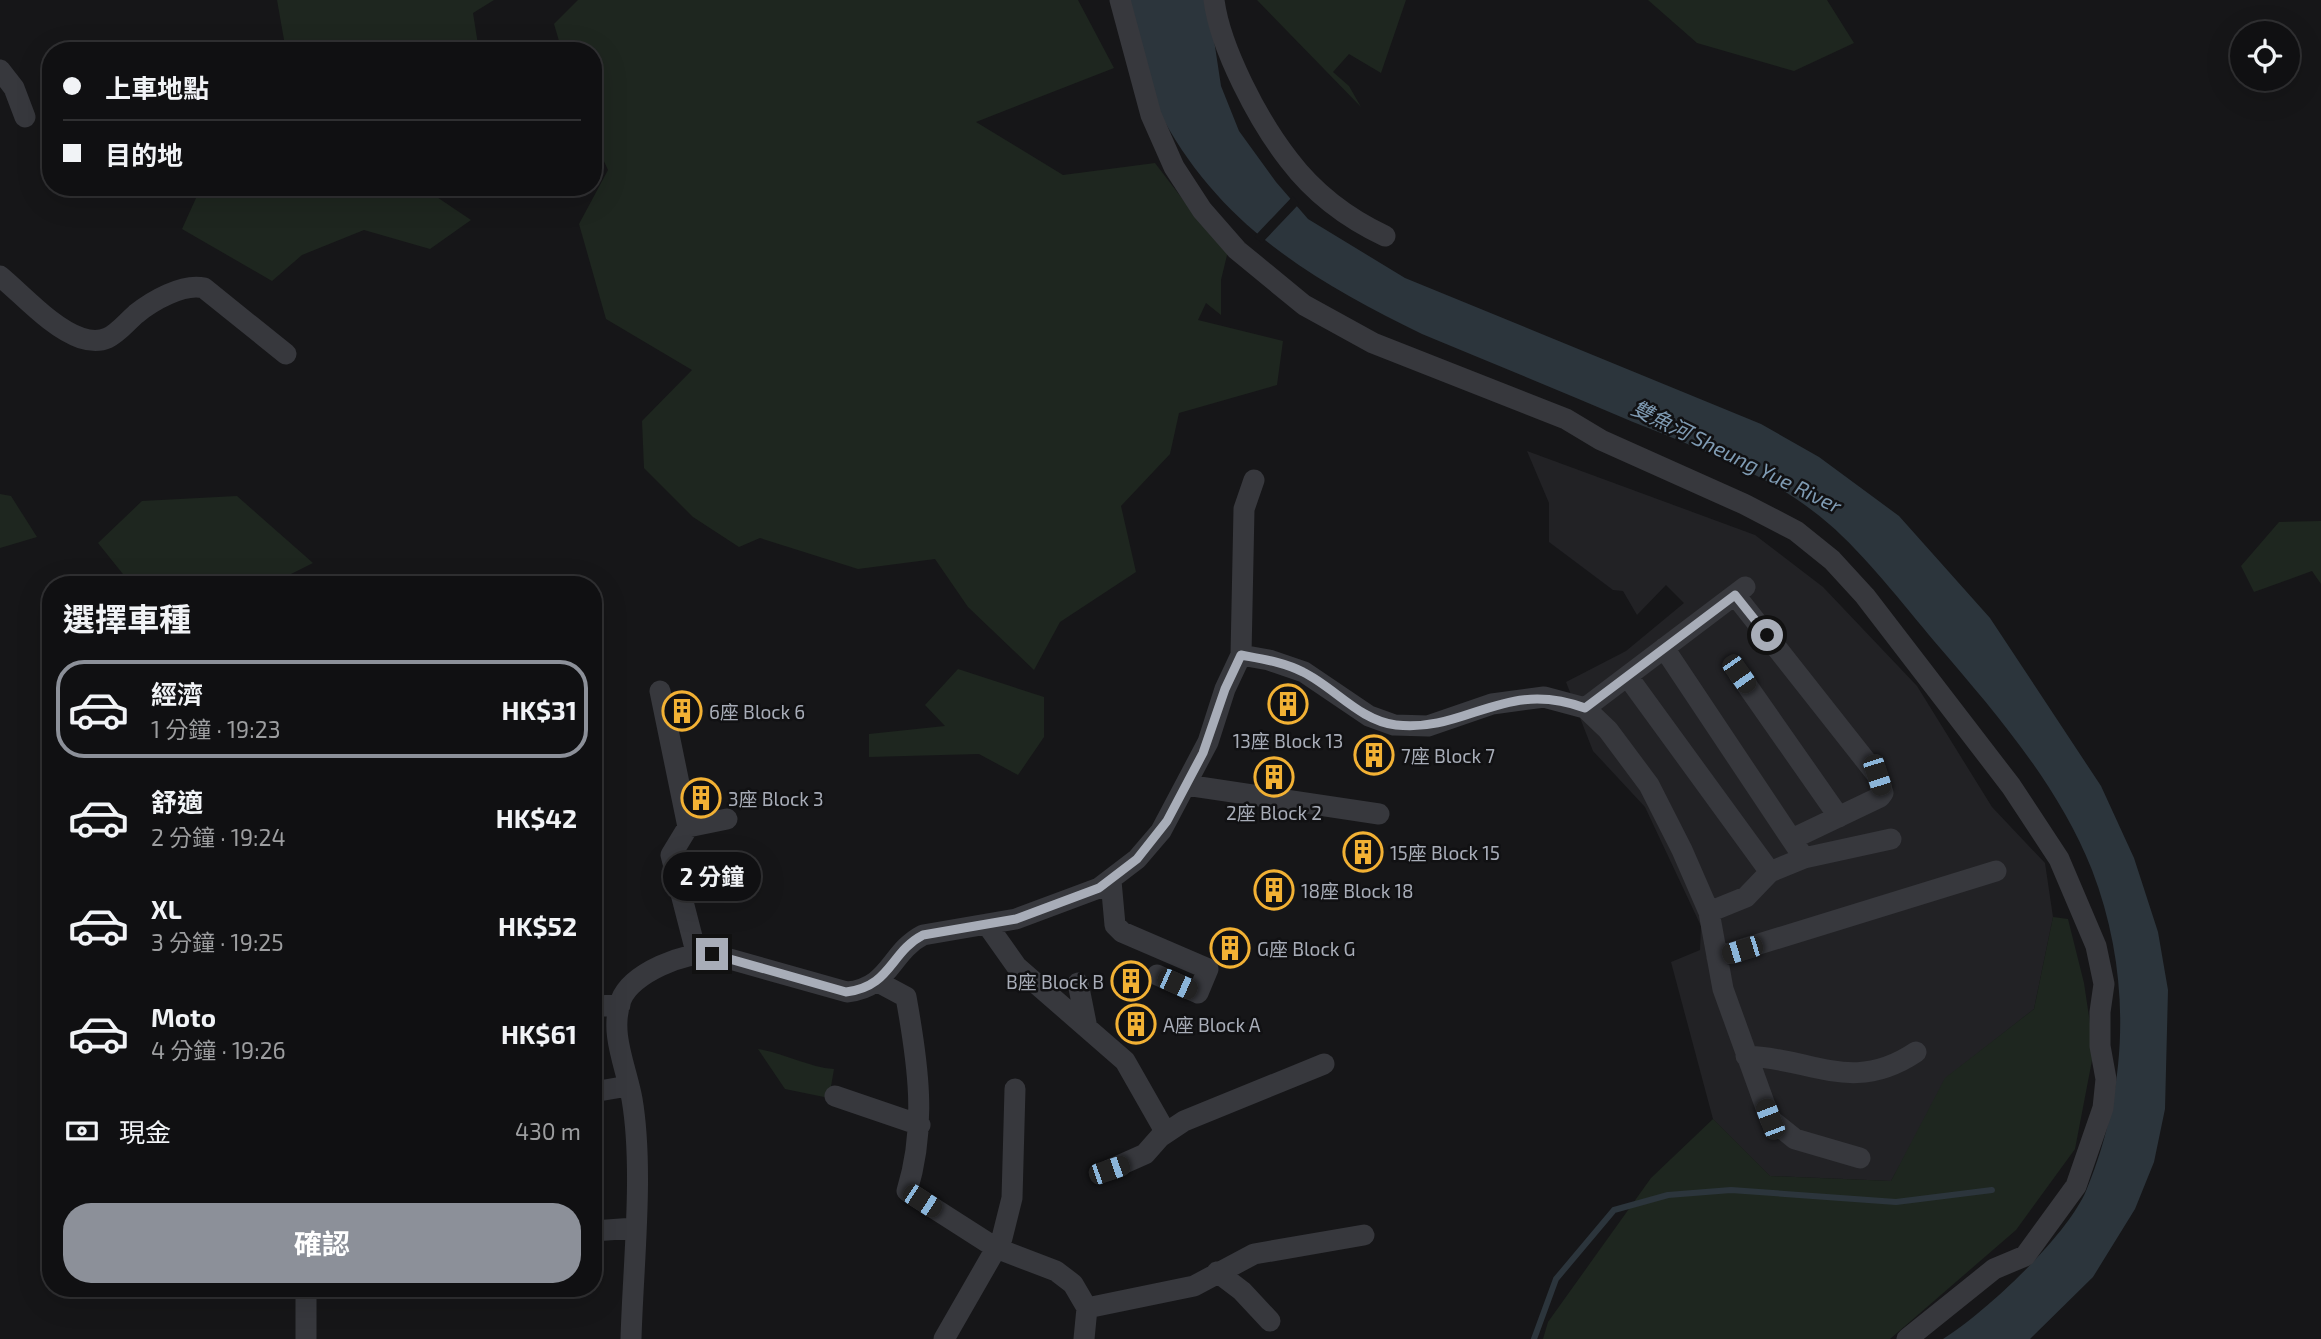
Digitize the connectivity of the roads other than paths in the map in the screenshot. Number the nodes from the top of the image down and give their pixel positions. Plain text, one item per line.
1 (1120, 0) edge
2 (1214, 0) edge
3 (0, 70) edge
4 (25, 117) dead end
5 (1385, 236) dead end
6 (0, 276) edge
7 (286, 354) dead end
8 (1254, 480) dead end
9 (1664, 649) junction
10 (1241, 655) junction
11 (1739, 674) dead end
12 (1628, 677) junction
13 (660, 691) dead end
14 (1585, 708) junction
15 (1186, 785) junction
16 (1378, 814) dead end
17 (1839, 817) junction
18 (727, 819) dead end
19 (688, 827) junction
20 (1792, 839) junction
21 (1891, 839) dead end
22 (1804, 858) junction
23 (1996, 871) dead end
24 (1770, 873) junction
25 (1111, 881) junction
26 (1709, 912) junction
27 (988, 926) junction
28 (696, 952) junction
29 (1717, 957) junction
30 (1157, 975) dead end
31 (878, 982) junction
32 (1078, 983) dead end
33 (620, 1005) junction
34 (602, 1006) edge
35 (1087, 1028) junction
36 (1916, 1052) dead end
37 (1746, 1056) junction
38 (1324, 1064) dead end
39 (628, 1086) junction
40 (1016, 1089) dead end
41 (602, 1090) edge
42 (835, 1096) dead end
43 (920, 1125) junction
44 (1166, 1133) junction
45 (1860, 1158) dead end
46 (1109, 1170) dead end
47 (635, 1228) junction
48 (602, 1230) edge
49 (1364, 1235) dead end
50 (996, 1248) junction
51 (1217, 1272) junction
52 (306, 1297) edge
53 (1087, 1308) junction
54 (1270, 1321) dead end
55 (306, 1339) edge
56 (631, 1339) edge
57 (944, 1339) edge
58 (1084, 1339) edge
59 (1908, 1339) edge

1 - 59 street
2 - 5 street
3 - 4 street
6 - 7 street
8 - 10 street
9 - 12 street
9 - 17 street
9 - 20 street
10 - 14 street
10 - 15 street
11 - 17 street
12 - 14 street
12 - 24 street
13 - 19 street
14 - 26 street
15 - 16 street
15 - 25 street
17 - 20 street
18 - 19 street
19 - 28 street
20 - 22 street
21 - 22 street
22 - 24 street
23 - 29 street
24 - 26 street
25 - 27 street
25 - 30 street
26 - 29 street
27 - 31 street
27 - 35 street
28 - 31 street
28 - 33 street
29 - 37 street
31 - 43 street
32 - 35 street
33 - 34 street
33 - 39 street
35 - 44 street
36 - 37 street
37 - 45 street
38 - 44 street
39 - 41 street
39 - 47 street
40 - 50 street
42 - 43 street
43 - 50 street
44 - 46 street
47 - 48 street
47 - 56 street
49 - 51 street
50 - 53 street
50 - 57 street
51 - 53 street
51 - 54 street
52 - 55 street
53 - 58 street

